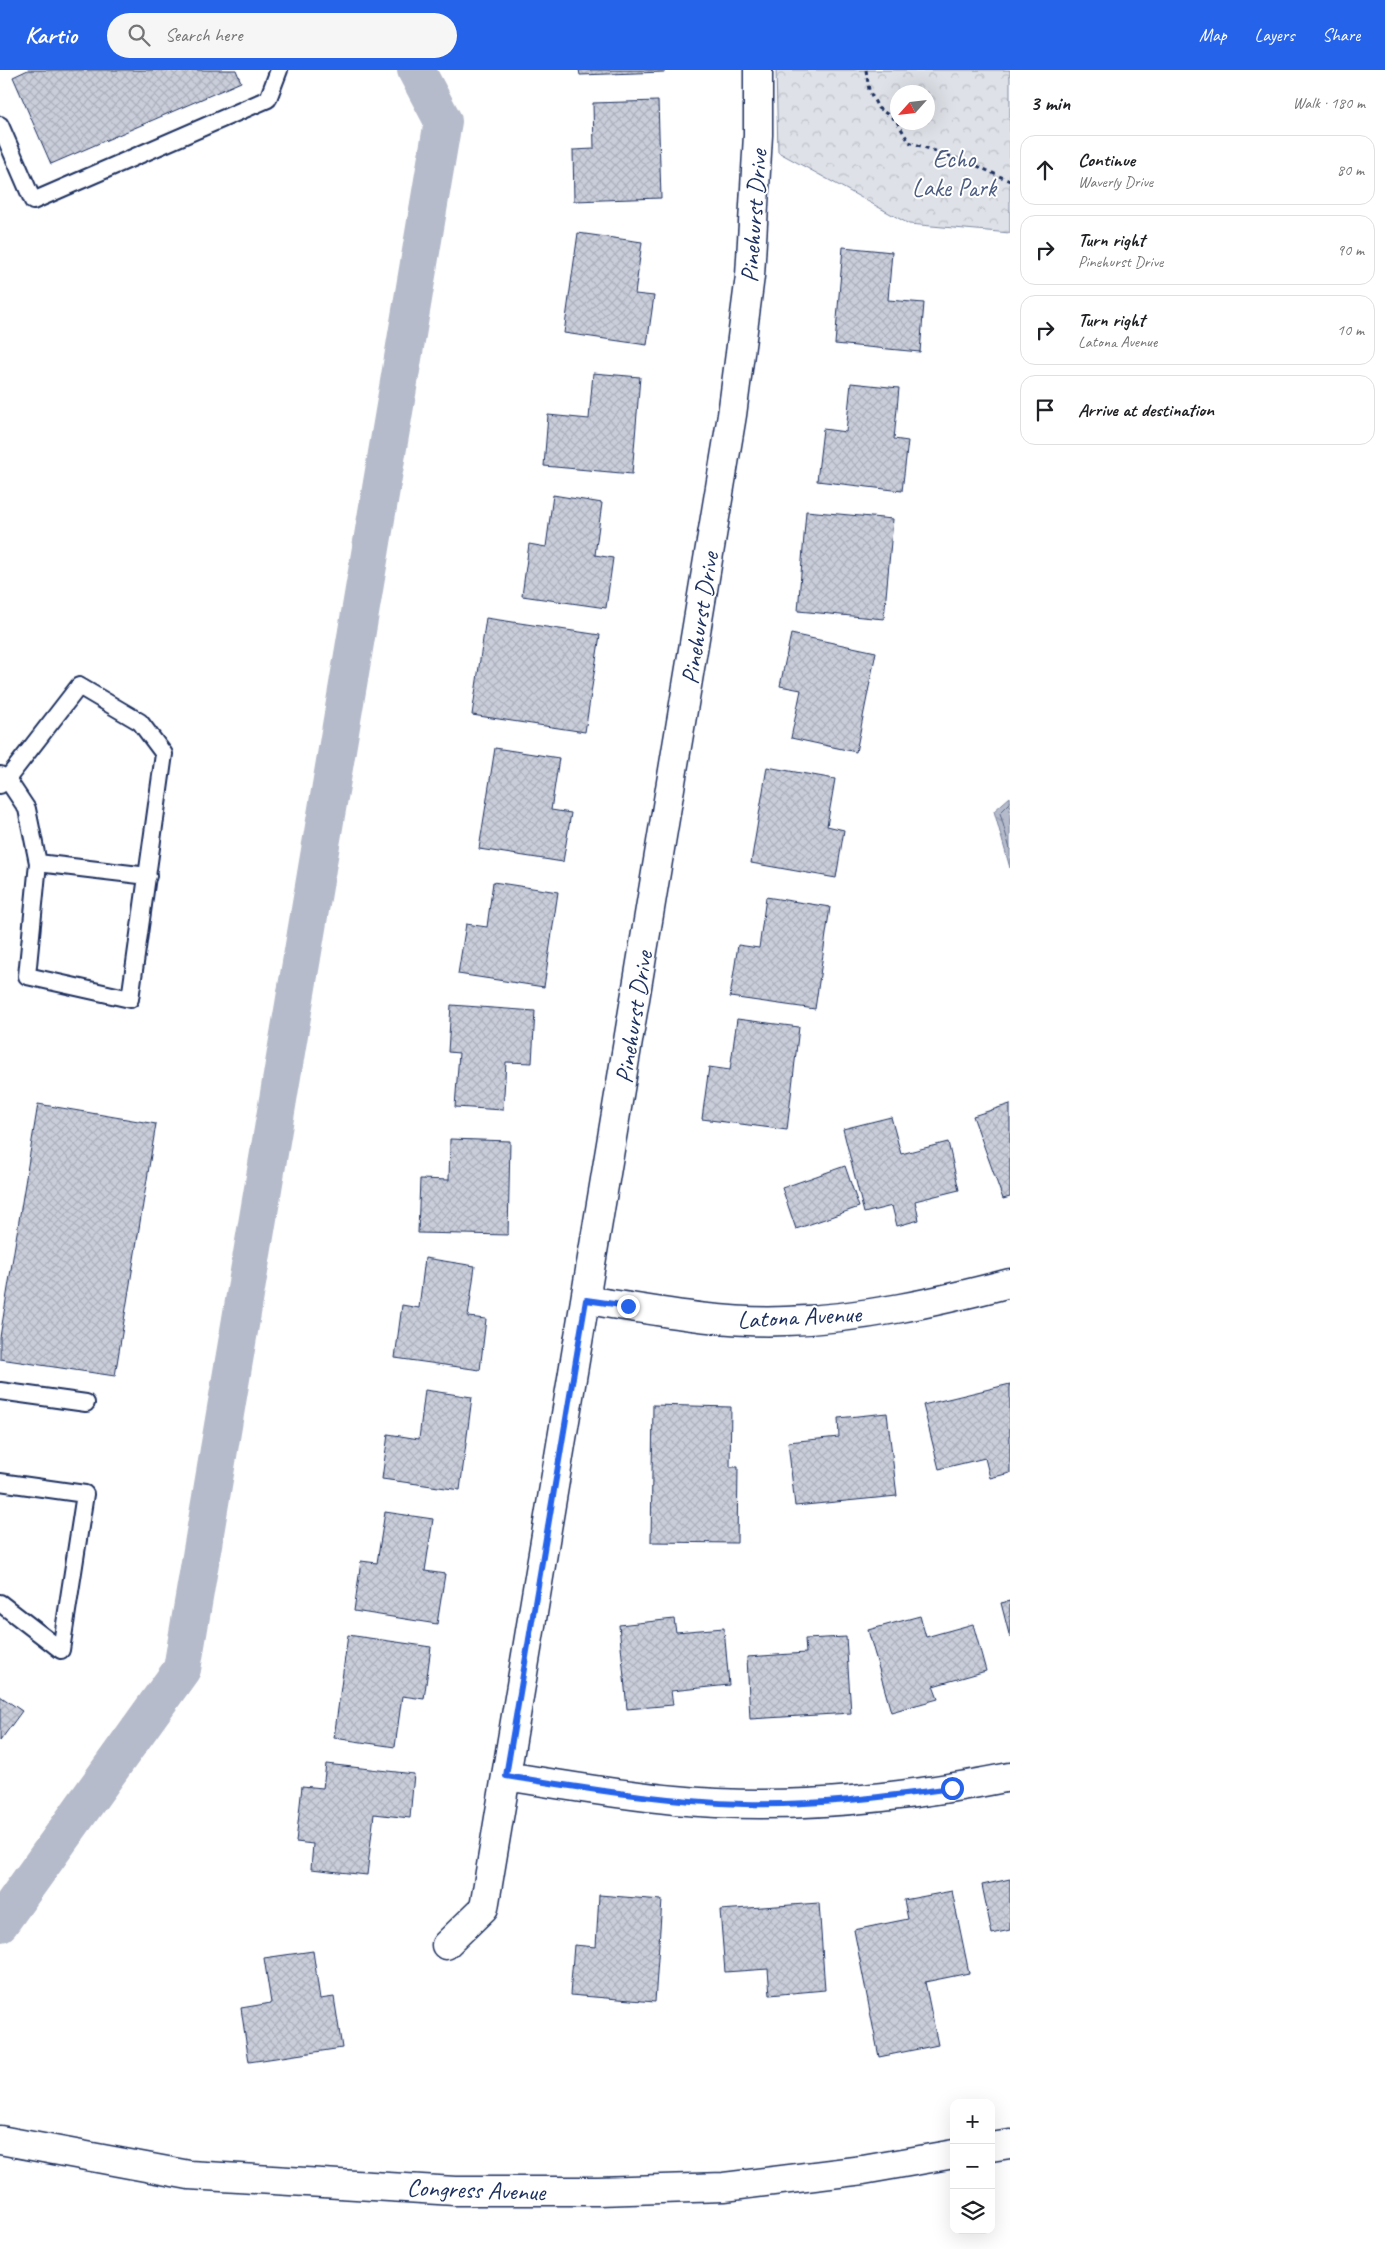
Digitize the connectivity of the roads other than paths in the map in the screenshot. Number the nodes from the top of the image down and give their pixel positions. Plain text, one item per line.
1 (279, 70) edge
2 (758, 70) edge
3 (0, 125) edge
4 (2, 779) edge
5 (38, 863) junction
6 (148, 876) junction
7 (1010, 1283) edge
8 (586, 1300) junction
9 (0, 1391) edge
10 (86, 1403) dead end
11 (0, 1482) edge
12 (0, 1603) edge
13 (506, 1776) junction
14 (1010, 1777) edge
15 (446, 1945) dead end
16 (0, 2140) edge
17 (1010, 2144) edge
18 (995, 2146) edge
19 (950, 2155) edge

1 - 3 lane
2 - 8 street, Pinehurst Drive
4 - 5 lane
4 - 6 lane
5 - 6 lane
5 - 6 lane
7 - 8 street, Latona Avenue
8 - 13 street, Pinehurst Drive
9 - 10 lane
11 - 12 lane
13 - 14 street
13 - 15 street, Pinehurst Drive
16 - 19 street, Congress Avenue
17 - 18 street

